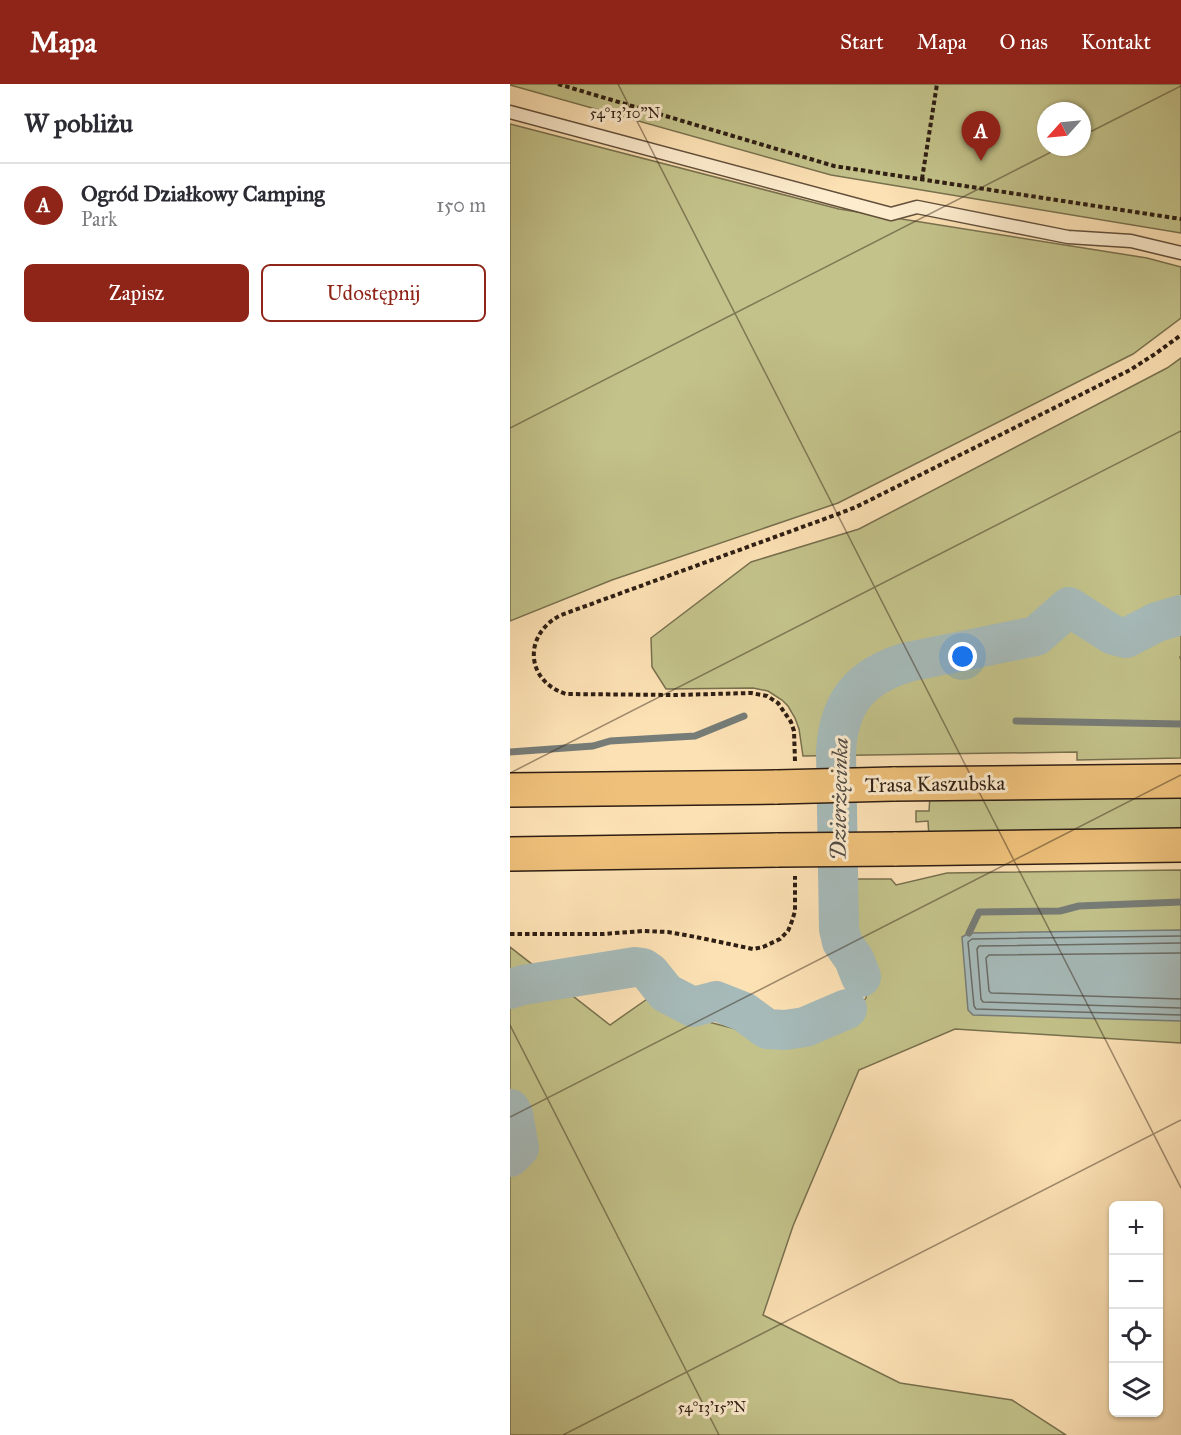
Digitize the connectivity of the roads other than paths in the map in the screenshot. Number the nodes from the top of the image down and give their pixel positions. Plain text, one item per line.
1 (510, 112) edge
2 (1181, 253) edge
3 (1181, 781) edge
4 (510, 790) edge
5 (1181, 845) edge
6 (510, 854) edge

1 - 2 lane
3 - 4 highway, Trasa Kaszubska, bridge
5 - 6 highway, bridge

